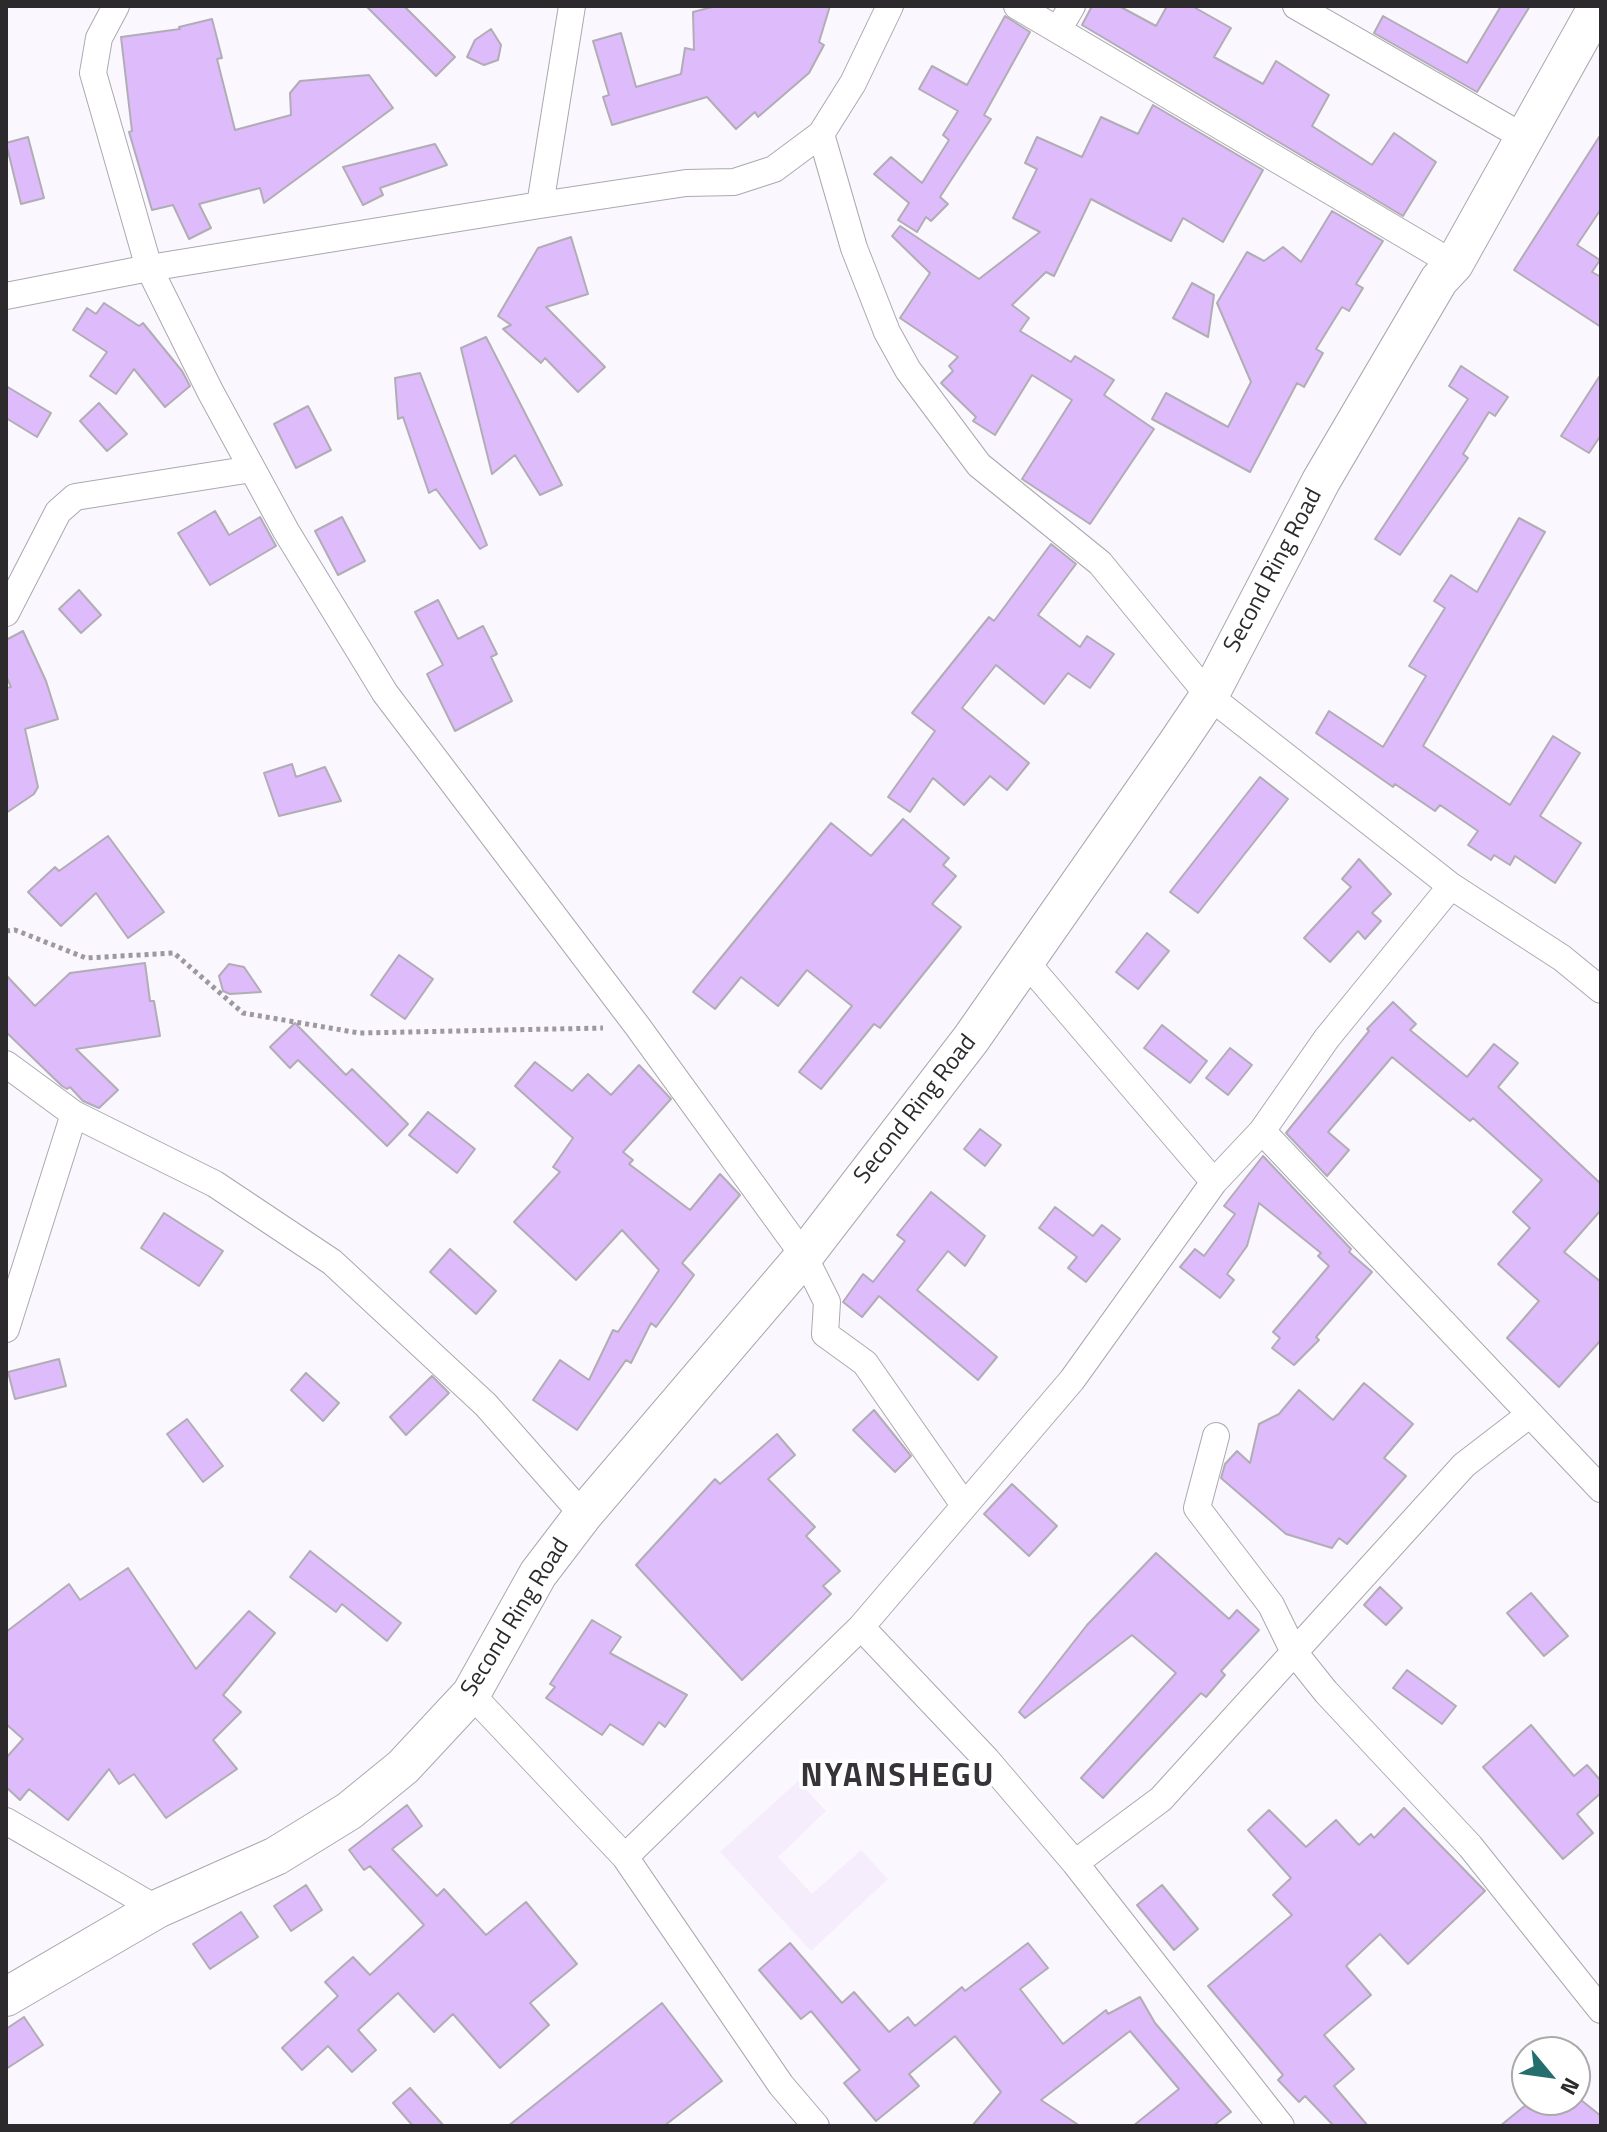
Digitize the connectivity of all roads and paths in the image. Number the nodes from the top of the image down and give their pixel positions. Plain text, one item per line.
1 (116, 6) edge
2 (572, 6) edge
3 (890, 6) edge
4 (1017, 6) edge
5 (1072, 6) edge
6 (1296, 6) edge
7 (1597, 7) edge
8 (1058, 30) junction
9 (821, 134) junction
10 (1525, 138) junction
11 (540, 205) junction
12 (1454, 264) junction
13 (149, 268) junction
14 (6, 296) edge
15 (252, 469) junction
16 (6, 613) edge
17 (1209, 696) junction
18 (1451, 886) junction
19 (6, 931) edge
20 (1026, 962) junction
21 (1601, 990) edge
22 (638, 1027) junction
23 (6, 1064) edge
24 (74, 1114) junction
25 (1262, 1131) junction
26 (1214, 1182) junction
27 (804, 1256) junction
28 (6, 1329) edge
29 (1529, 1415) junction
30 (1216, 1436) dead end
31 (1601, 1489) edge
32 (964, 1505) junction
33 (583, 1515) junction
34 (861, 1627) junction
35 (1294, 1652) junction
36 (471, 1694) junction
37 (6, 1821) edge
38 (625, 1857) junction
39 (1075, 1863) junction
40 (157, 1909) junction
41 (6, 1997) edge
42 (1601, 2010) edge
43 (816, 2126) edge
44 (1281, 2126) edge

1 - 13 street
2 - 11 street
3 - 9 street
4 - 8 street
5 - 8 street
6 - 10 street
7 - 10 street, Second Ring Road
8 - 12 street
9 - 11 street
9 - 17 street
10 - 12 street, Second Ring Road
11 - 13 street
12 - 17 street, Second Ring Road
13 - 14 street
13 - 15 street
15 - 16 street
15 - 22 street
17 - 18 street
17 - 20 street, Second Ring Road
18 - 21 street
18 - 25 street
19 - 22 path
20 - 26 street
20 - 27 street, Second Ring Road
22 - 27 street
23 - 24 street
24 - 28 street
24 - 33 street
25 - 26 street
25 - 29 street
26 - 32 street
27 - 32 street
27 - 33 street, Second Ring Road
29 - 31 street
29 - 35 street
30 - 35 street
32 - 34 street
33 - 36 street, Second Ring Road
34 - 38 street
34 - 39 street
35 - 39 street
35 - 42 street
36 - 38 street
36 - 40 street, Second Ring Road
37 - 40 street
38 - 43 street
39 - 44 street
40 - 41 street, Second Ring Road

